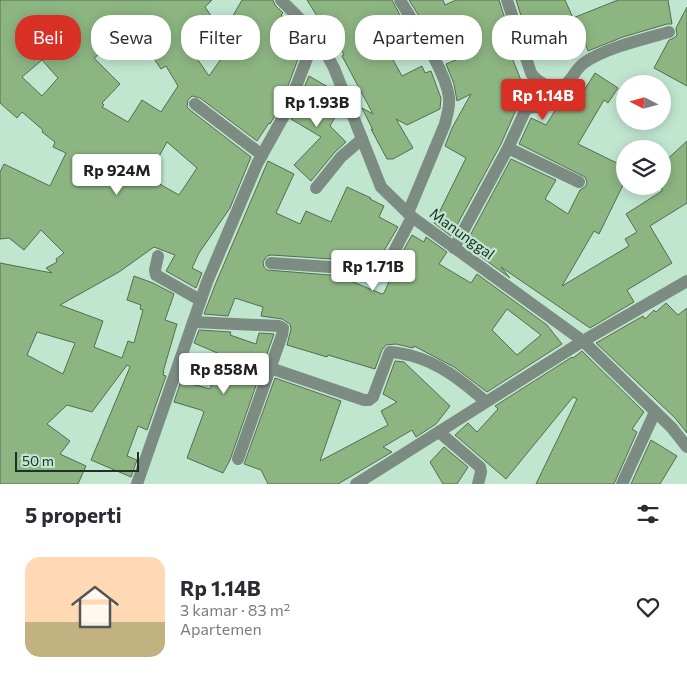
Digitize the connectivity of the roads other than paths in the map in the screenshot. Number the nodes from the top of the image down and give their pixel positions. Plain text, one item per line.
1 (281, 0) edge
2 (400, 0) edge
3 (507, 0) edge
4 (296, 15) edge
5 (669, 32) dead end
6 (306, 60) edge
7 (330, 60) edge
8 (557, 89) junction
9 (195, 104) dead end
10 (362, 139) junction
11 (508, 148) junction
12 (262, 156) junction
13 (579, 182) dead end
14 (316, 188) dead end
15 (410, 215) junction
16 (454, 248) junction
17 (158, 256) dead end
18 (271, 263) dead end
19 (687, 281) edge
20 (200, 300) junction
21 (193, 322) junction
22 (583, 341) junction
23 (270, 368) junction
24 (485, 401) junction
25 (654, 412) junction
26 (439, 432) junction
27 (687, 447) edge
28 (238, 460) dead end
29 (137, 484) edge
30 (356, 484) edge
31 (478, 484) edge
32 (622, 484) edge

1 - 4 street, Manunggal
2 - 15 street
3 - 8 street
5 - 8 street
6 - 12 street
7 - 10 street, Manunggal
8 - 11 street
9 - 12 street
10 - 14 street
10 - 15 street, Manunggal
11 - 13 street
11 - 16 street
12 - 20 street
15 - 16 street, Manunggal
15 - 18 street
16 - 22 street, Manunggal
17 - 20 street
19 - 22 street
20 - 21 street
21 - 23 street
21 - 29 street
22 - 24 street
22 - 25 street, Manunggal
23 - 24 street
23 - 28 street
24 - 26 street
25 - 27 street, Manunggal
25 - 32 street
26 - 30 street
26 - 31 street

